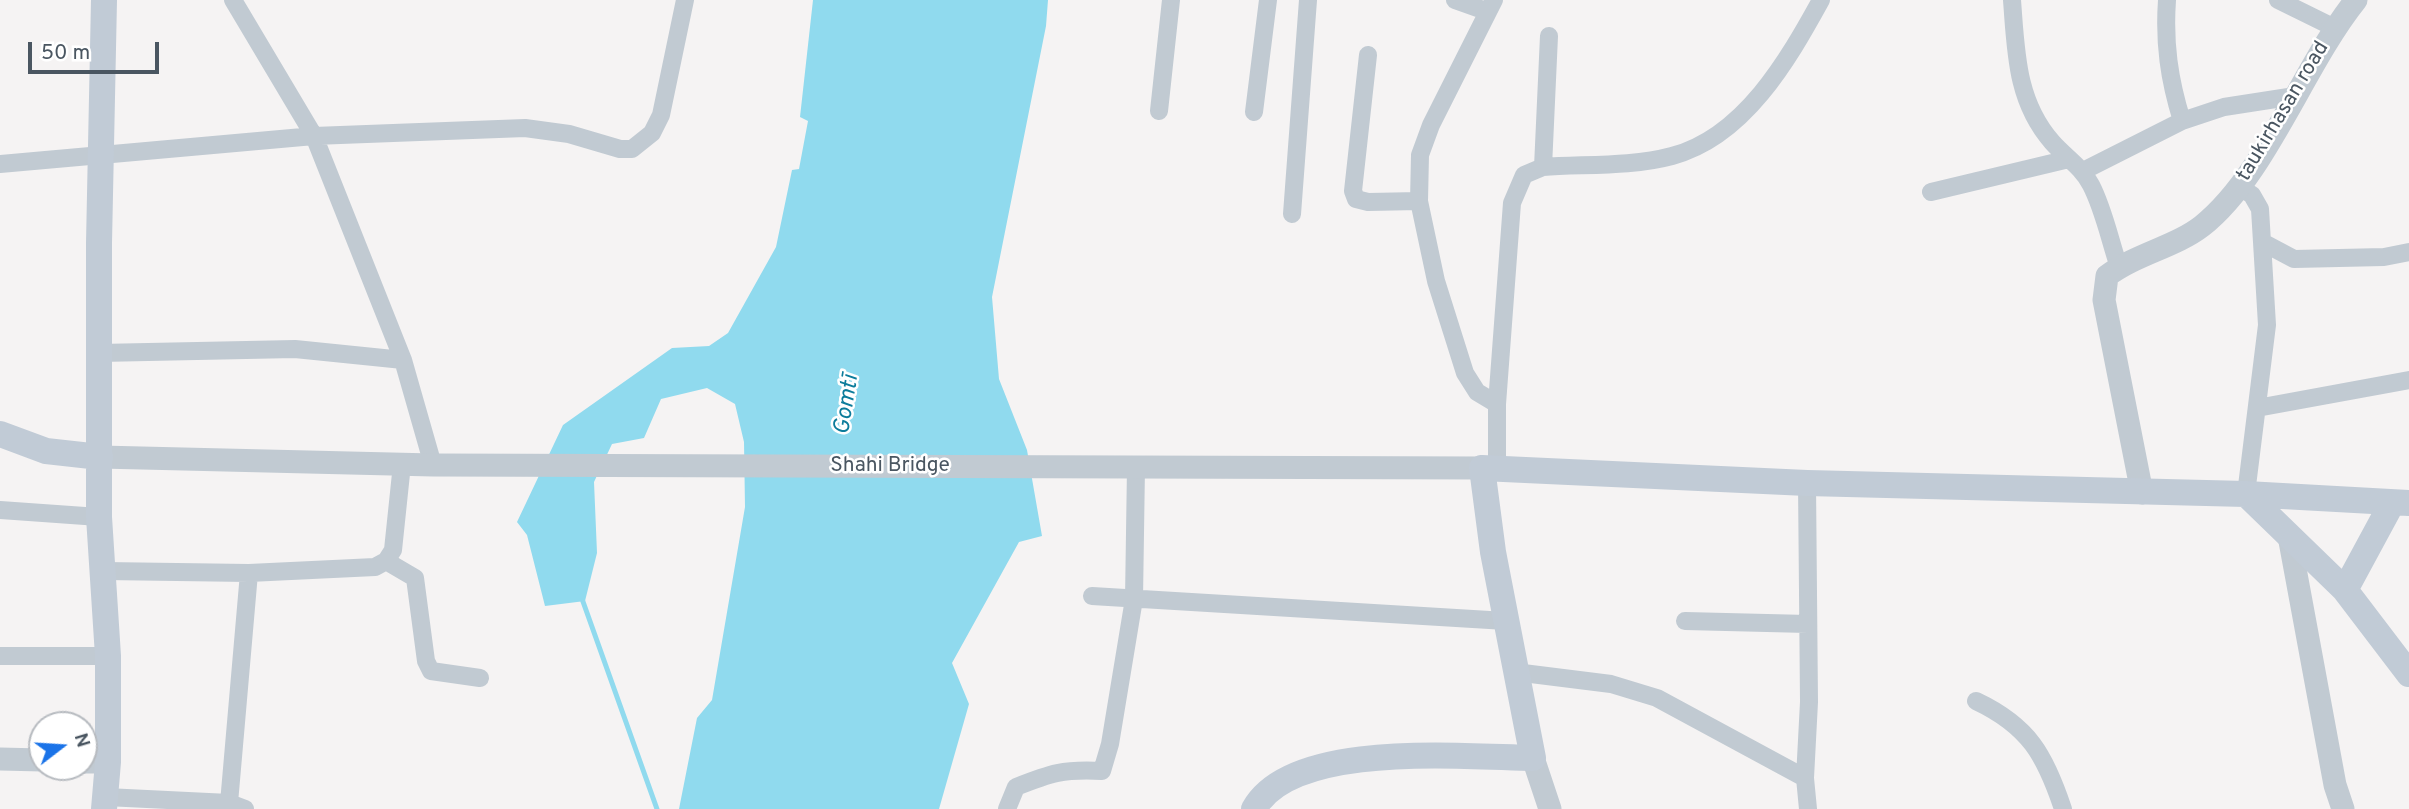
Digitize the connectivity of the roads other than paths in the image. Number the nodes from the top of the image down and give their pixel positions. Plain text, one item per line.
1 (104, 0) edge
2 (233, 0) edge
3 (685, 0) edge
4 (1171, 0) edge
5 (1268, 0) edge
6 (1308, 0) edge
7 (1461, 0) edge
8 (1821, 0) edge
9 (2012, 0) edge
10 (2168, 0) edge
11 (2278, 0) edge
12 (2350, 3) edge
13 (1490, 5) edge
14 (2335, 28) junction
15 (1549, 36) dead end
16 (1368, 55) dead end
17 (2295, 96) junction
18 (1159, 111) dead end
19 (1254, 112) dead end
20 (2182, 121) junction
21 (314, 136) junction
22 (103, 156) junction
23 (0, 164) edge
24 (2076, 165) junction
25 (1543, 167) junction
26 (2241, 187) junction
27 (1931, 192) dead end
28 (1419, 201) junction
29 (1292, 214) dead end
30 (2262, 242) junction
31 (2409, 252) edge
32 (2119, 267) junction
33 (100, 353) junction
34 (403, 360) junction
35 (2409, 380) edge
36 (1497, 404) junction
37 (2257, 408) junction
38 (0, 434) edge
39 (100, 457) junction
40 (402, 464) junction
41 (433, 465) junction
42 (1136, 467) junction
43 (1490, 469) junction
44 (1807, 483) junction
45 (2142, 493) junction
46 (2246, 494) junction
47 (2400, 503) edge
48 (0, 510) edge
49 (99, 517) junction
50 (2289, 536) junction
51 (386, 561) junction
52 (103, 571) junction
53 (249, 573) junction
54 (2345, 590) junction
55 (1092, 596) dead end
56 (1134, 599) junction
57 (1506, 621) junction
58 (1685, 621) dead end
59 (1808, 624) junction
60 (0, 656) edge
61 (108, 656) junction
62 (1515, 673) junction
63 (2409, 674) edge
64 (480, 678) dead end
65 (1976, 701) dead end
66 (98, 744) edge
67 (1533, 758) junction
68 (0, 759) edge
69 (28, 760) edge
70 (98, 771) edge
71 (1805, 778) junction
72 (105, 803) edge
73 (237, 806) edge
74 (1252, 807) edge
75 (1007, 809) edge
76 (1550, 809) edge
77 (1808, 809) edge
78 (2063, 809) edge
79 (2343, 809) edge

1 - 22 main road
2 - 21 street
3 - 21 street
4 - 18 street
5 - 19 street
6 - 29 street
7 - 13 street
8 - 25 street
9 - 24 street
10 - 20 street
11 - 14 street
12 - 14 street, taukirhasan road
13 - 28 street
14 - 17 street, taukirhasan road
15 - 25 street
16 - 28 street
17 - 20 street
17 - 26 street, taukirhasan road
20 - 24 street
21 - 22 street
21 - 34 street
22 - 23 street
22 - 33 main road
24 - 27 street
24 - 32 street
25 - 36 street
26 - 30 street
26 - 32 street, taukirhasan road
28 - 36 street
30 - 31 street
30 - 37 street
32 - 45 street
33 - 34 street
33 - 39 main road
34 - 41 street
35 - 37 street
36 - 43 street
37 - 46 street
38 - 39 main road
39 - 40 street, Shahi Bridge
39 - 49 main road
40 - 41 street, Shahi Bridge
40 - 51 street
41 - 42 street, Shahi Bridge
42 - 43 street, Shahi Bridge
42 - 56 street
43 - 44 main road
43 - 57 main road
44 - 45 main road
44 - 59 street
45 - 46 main road
46 - 47 main road
46 - 50 main road
47 - 54 main road
48 - 49 street
49 - 52 main road
50 - 54 main road
50 - 79 street
51 - 53 street
51 - 64 street
52 - 53 street
52 - 61 main road
53 - 73 street
54 - 63 main road
55 - 56 street
56 - 57 street
56 - 75 street
57 - 62 main road
58 - 59 street
59 - 71 street
60 - 61 street
61 - 66 main road
62 - 67 main road
62 - 71 street
65 - 78 street
67 - 74 main road
67 - 76 street
68 - 69 street
70 - 72 main road
71 - 77 street
72 - 73 street

